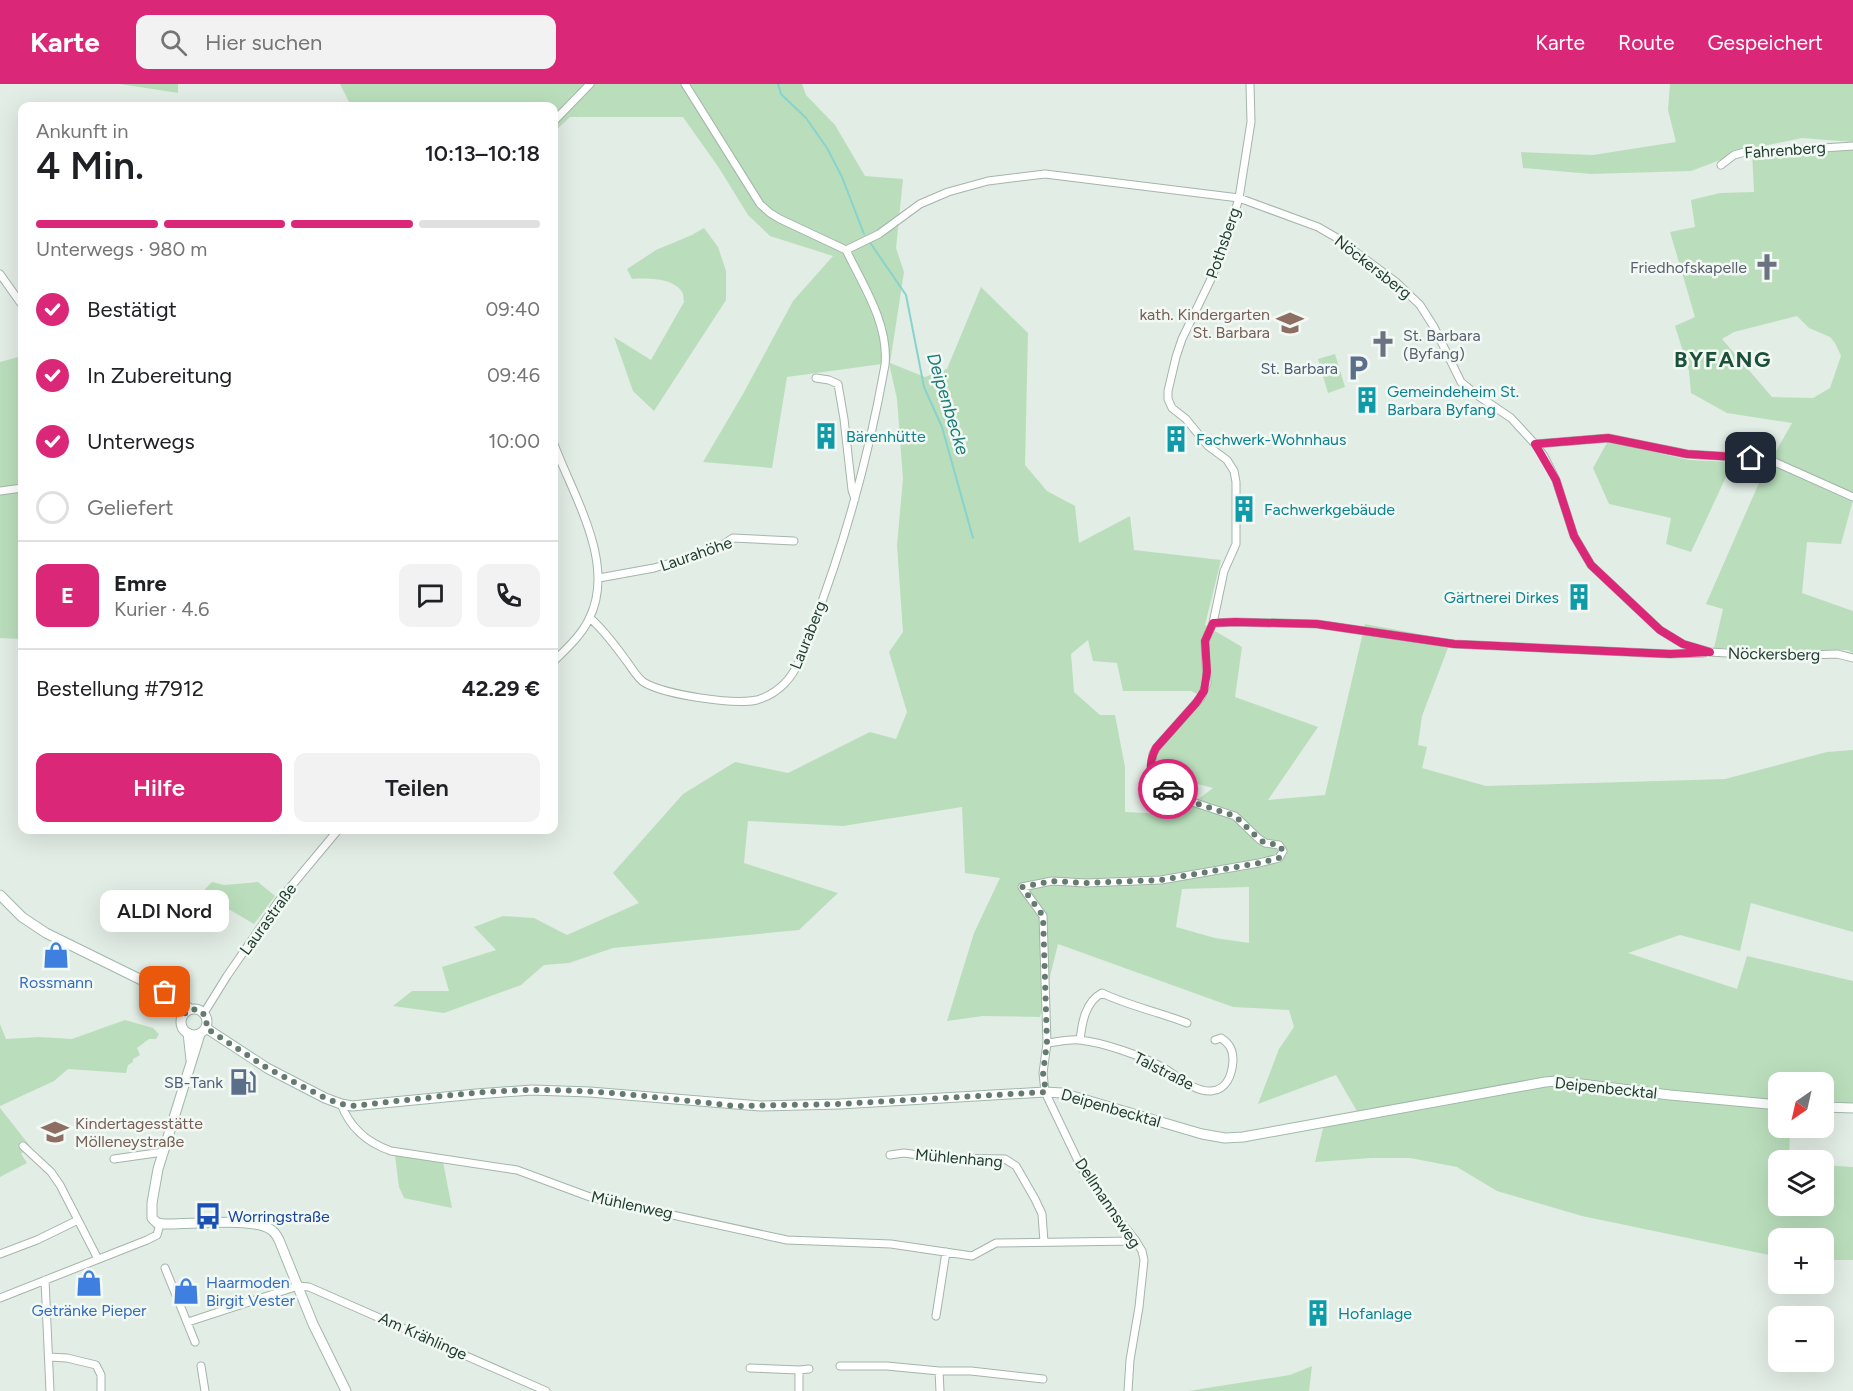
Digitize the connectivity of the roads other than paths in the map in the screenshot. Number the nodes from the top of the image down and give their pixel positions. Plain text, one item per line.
1 (590, 84) edge
2 (686, 84) edge
3 (1250, 84) edge
4 (558, 117) edge
5 (1853, 146) edge
6 (1721, 165) dead end
7 (1239, 198) junction
8 (846, 250) junction
9 (0, 274) edge
10 (18, 299) edge
11 (816, 378) dead end
12 (1535, 444) junction
13 (558, 454) edge
14 (18, 489) edge
15 (0, 491) edge
16 (1853, 497) edge
17 (855, 499) junction
18 (794, 541) dead end
19 (599, 578) junction
20 (590, 618) junction
21 (1213, 623) junction
22 (1710, 652) junction
23 (558, 658) edge
24 (1853, 658) edge
25 (335, 834) edge
26 (0, 895) edge
27 (187, 1012) junction
28 (204, 1013) junction
29 (1187, 1023) dead end
30 (203, 1031) junction
31 (188, 1033) junction
32 (1080, 1040) junction
33 (1215, 1040) dead end
34 (1047, 1043) junction
35 (191, 1060) junction
36 (1046, 1092) junction
37 (341, 1104) junction
38 (1768, 1104) edge
39 (1834, 1107) edge
40 (1853, 1108) edge
41 (23, 1146) dead end
42 (163, 1152) junction
43 (890, 1155) dead end
44 (114, 1159) dead end
45 (78, 1220) junction
46 (160, 1224) junction
47 (1136, 1241) junction
48 (1044, 1242) junction
49 (946, 1252) junction
50 (0, 1254) edge
51 (98, 1259) junction
52 (165, 1268) dead end
53 (45, 1280) junction
54 (298, 1286) junction
55 (0, 1298) edge
56 (936, 1316) dead end
57 (188, 1322) junction
58 (195, 1342) dead end
59 (49, 1357) junction
60 (201, 1366) dead end
61 (840, 1366) dead end
62 (750, 1368) dead end
63 (809, 1369) dead end
64 (799, 1370) junction
65 (939, 1371) junction
66 (1043, 1379) dead end
67 (50, 1391) edge
68 (101, 1391) edge
69 (205, 1391) edge
70 (346, 1391) edge
71 (546, 1391) edge
72 (800, 1391) edge
73 (940, 1391) edge
74 (1128, 1391) edge

1 - 4 street
2 - 8 street
3 - 7 street, Pothsberg
5 - 6 street, Fahrenberg
7 - 8 street, Nöckersberg
7 - 12 street, Nöckersberg
7 - 21 street, Pothsberg
8 - 17 street, Lauraberg
9 - 10 street
11 - 17 street, Lauraberg
12 - 16 street
12 - 22 street, Nöckersberg
13 - 19 street
14 - 15 street
17 - 20 street, Lauraberg
18 - 19 street, Laurahöhe
19 - 20 street
20 - 23 street
21 - 22 street
21 - 34 street, Pothsberg
22 - 24 street, Nöckersberg
25 - 28 street, Laurastraße
26 - 27 main road
27 - 28 main road
27 - 31 main road
28 - 30 main road
29 - 32 street
30 - 31 main road
30 - 35 main road
30 - 37 main road, Deipenbecktal
31 - 35 main road
32 - 33 street, Talstraße
32 - 34 street, Talstraße
34 - 36 street
35 - 42 main road
36 - 37 main road, Deipenbecktal
36 - 38 main road, Deipenbecktal
36 - 47 street, Dellmannsweg
37 - 49 street, Mühlenweg
39 - 40 main road
41 - 45 street
42 - 44 street
42 - 46 main road
43 - 48 street, Mühlenhang
45 - 50 street
45 - 51 street
46 - 51 street
46 - 54 main road
47 - 48 street, Mühlenweg
47 - 74 street, Dellmannsweg
48 - 49 street, Mühlenweg
49 - 56 street
51 - 53 street
52 - 57 street
53 - 55 street
53 - 59 street
54 - 57 street
54 - 70 main road
54 - 71 street, Am Krählinge
57 - 58 street
59 - 67 street
59 - 68 street
60 - 69 street
61 - 65 street
62 - 64 street
63 - 64 street
64 - 72 street
65 - 66 street
65 - 73 street

